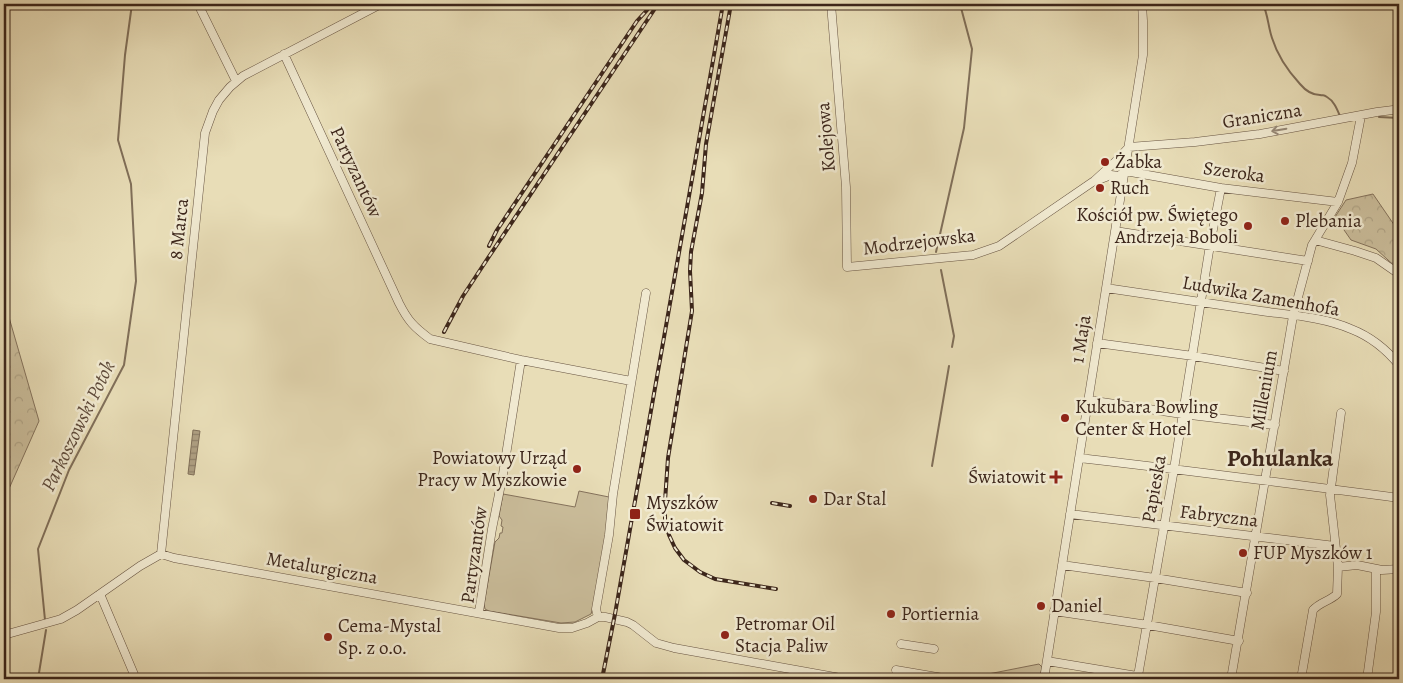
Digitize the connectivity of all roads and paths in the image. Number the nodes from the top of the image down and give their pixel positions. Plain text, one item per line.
1 (198, 4) edge
2 (381, 4) edge
3 (832, 4) edge
4 (1142, 4) edge
5 (284, 54) junction
6 (236, 81) junction
7 (1399, 111) edge
8 (1361, 116) junction
9 (1129, 147) junction
10 (1112, 166) junction
11 (1125, 171) junction
12 (1094, 181) junction
13 (1221, 188) junction
14 (1338, 202) junction
15 (1115, 231) junction
16 (1315, 240) junction
17 (1210, 245) junction
18 (1308, 261) junction
19 (847, 267) joint
20 (1399, 274) edge
21 (1106, 288) junction
22 (646, 293) dead end
23 (1201, 302) junction
24 (1293, 316) junction
25 (1097, 343) junction
26 (1193, 356) junction
27 (521, 360) junction
28 (1399, 365) edge
29 (1284, 371) junction
30 (631, 380) junction
31 (1088, 400) junction
32 (1342, 413) dead end
33 (1182, 414) junction
34 (1276, 425) junction
35 (1079, 458) junction
36 (1174, 469) junction
37 (1264, 482) junction
38 (1331, 489) junction
39 (1399, 498) edge
40 (1070, 514) junction
41 (1164, 526) junction
42 (1255, 537) junction
43 (1336, 546) junction
44 (161, 554) junction
45 (1062, 565) junction
46 (1338, 567) junction
47 (1376, 569) junction
48 (1399, 569) edge
49 (1155, 578) junction
50 (100, 594) junction
51 (1246, 594) junction
52 (1054, 610) junction
53 (478, 612) junction
54 (598, 617) junction
55 (1148, 625) junction
56 (4, 635) edge
57 (1239, 641) junction
58 (900, 644) dead end
59 (934, 649) dead end
60 (1047, 661) junction
61 (896, 670) dead end
62 (1138, 676) junction
63 (136, 679) edge
64 (846, 679) edge
65 (949, 679) edge
66 (1044, 679) edge
67 (1155, 679) edge
68 (1232, 679) edge
69 (1301, 679) edge
70 (1367, 679) edge

1 - 6 street
2 - 5 street, 8 Marca
3 - 19 street, Kolejowa
4 - 9 street, 1 Maja
5 - 6 street, 8 Marca
5 - 27 street, Partyzantów
6 - 44 street, 8 Marca
7 - 8 street, Graniczna
8 -> 9 street, Graniczna
8 - 14 street, Millenium
9 - 10 street, Modrzejowska
9 - 11 street, 1 Maja
10 - 11 street
10 - 12 street, Modrzejowska
11 - 12 street, Modrzejowska
11 - 13 street, Szeroka
11 - 15 street, 1 Maja
12 - 19 street, Modrzejowska
13 - 14 street, Szeroka
13 - 17 street, Papieska
14 - 16 street, Millenium
15 - 17 street
15 - 21 street, 1 Maja
16 - 18 street, Millenium
16 - 20 street
17 - 18 street
17 - 23 street, Papieska
18 - 24 street, Millenium
21 - 23 street, Ludwika Zamenhofa
21 - 25 street, 1 Maja
22 - 30 street
23 - 24 street, Ludwika Zamenhofa
23 - 26 street, Papieska
24 - 28 street, Ludwika Zamenhofa
24 - 29 street, Millenium
25 - 26 street
25 - 31 street, 1 Maja
26 - 29 street
26 - 33 street, Papieska
27 - 30 street
27 - 53 street, Partyzantów
29 - 34 street, Millenium
30 - 54 street
31 - 33 street
31 - 35 street, 1 Maja
32 - 38 street
33 - 34 street
33 - 36 street, Papieska
34 - 37 street, Millenium
35 - 36 street
35 - 40 street, 1 Maja
36 - 37 street
36 - 41 street, Papieska
37 - 38 street
37 - 42 street, Millenium
38 - 39 street
38 - 43 street
40 - 41 street, Fabryczna
40 - 45 street, 1 Maja
41 - 42 street, Fabryczna
41 - 49 street, Papieska
42 - 43 street, Fabryczna
42 - 51 street, Millenium
43 - 46 street
44 - 50 street
44 - 53 street, Metalurgiczna
45 - 49 street
45 - 52 street, 1 Maja
46 - 47 street
46 - 69 street
47 - 48 street
47 - 70 street
49 - 51 street
49 - 55 street, Papieska
50 - 56 street
50 - 63 street
51 - 57 street, Millenium
52 - 55 street
52 - 60 street, 1 Maja
53 - 54 street, Partyzantów
54 - 64 street
55 - 57 street
55 - 62 street, Papieska
57 - 68 street, Millenium
58 - 59 street
60 - 62 street
60 - 66 street, 1 Maja
61 - 65 street
62 - 67 street

